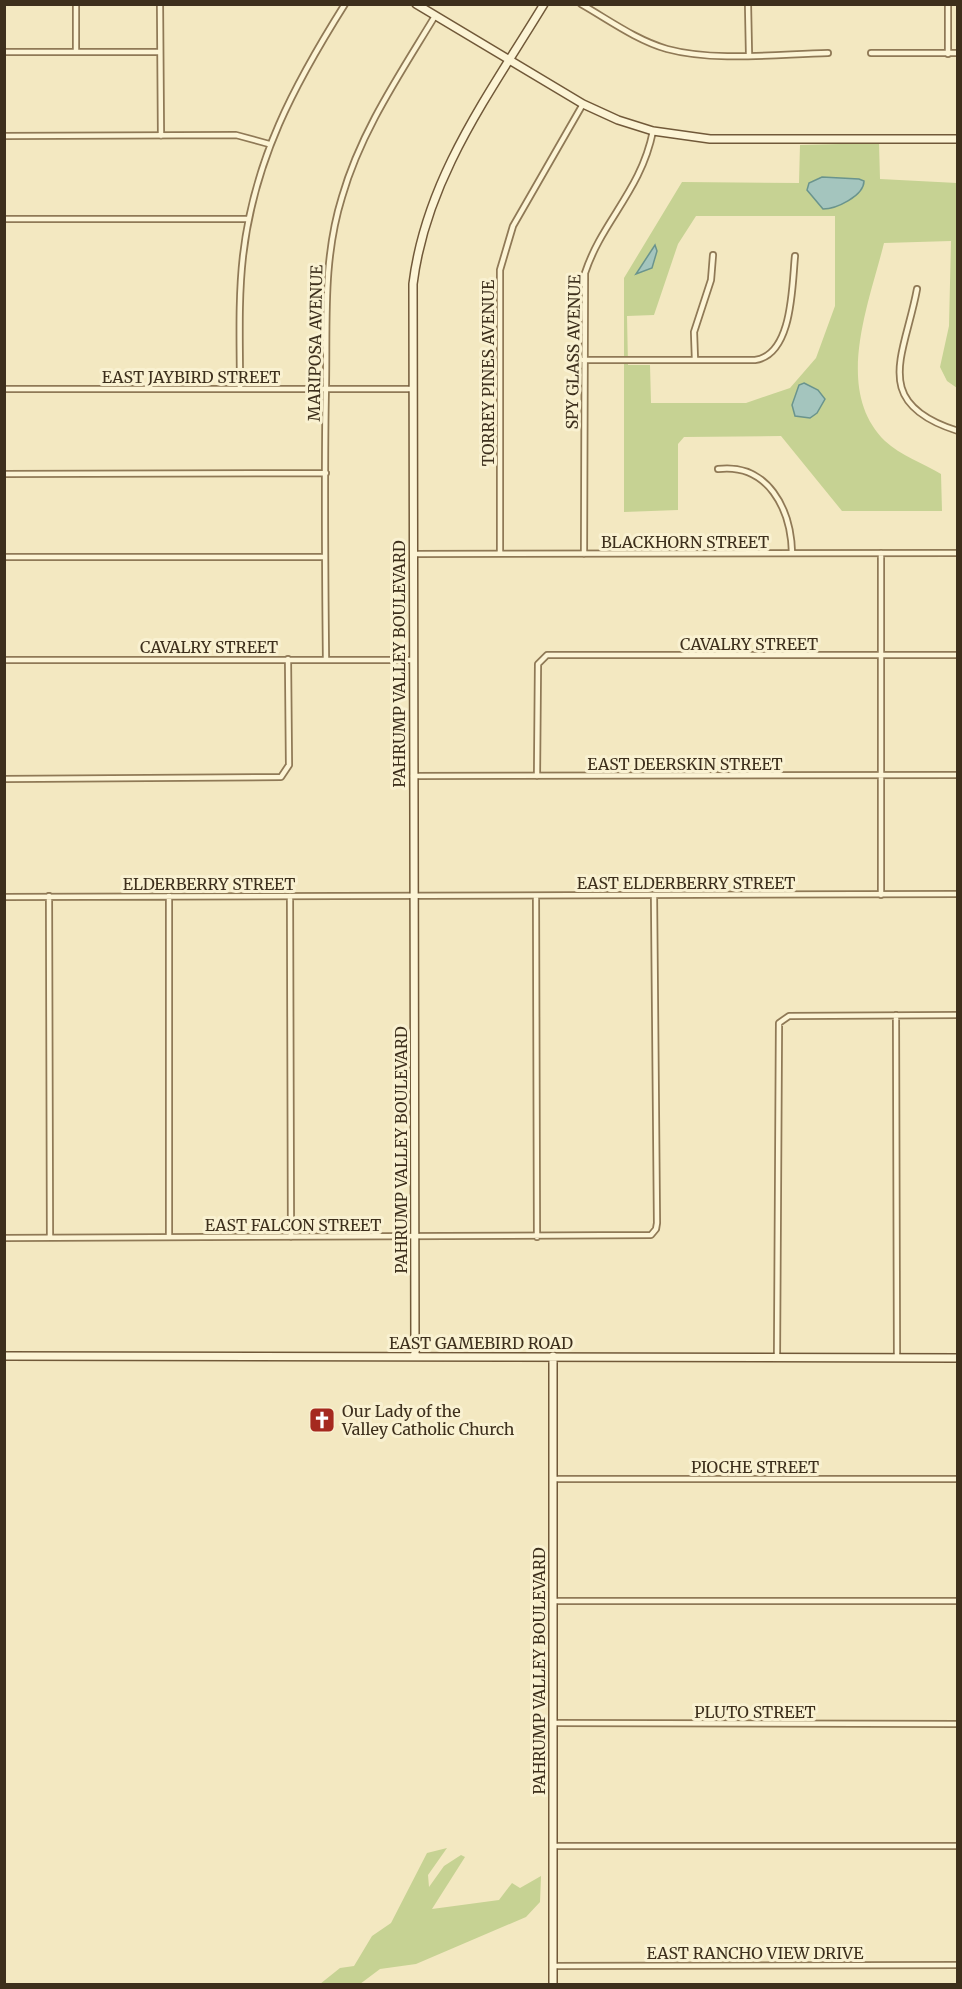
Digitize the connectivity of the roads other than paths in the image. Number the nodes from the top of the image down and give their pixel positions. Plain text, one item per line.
1 (76, 4) edge
2 (160, 4) edge
3 (345, 4) edge
4 (416, 4) edge
5 (544, 4) edge
6 (581, 4) edge
7 (748, 4) edge
8 (948, 4) edge
9 (435, 16) junction
10 (159, 51) junction
11 (4, 52) edge
12 (76, 52) junction
13 (871, 52) dead end
14 (828, 53) dead end
15 (957, 53) edge
16 (748, 54) junction
17 (948, 54) junction
18 (509, 62) junction
19 (583, 104) junction
20 (653, 131) junction
21 (4, 136) edge
22 (160, 136) junction
23 (957, 139) edge
24 (269, 144) junction
25 (4, 219) edge
26 (249, 219) junction
27 (713, 255) dead end
28 (795, 256) dead end
29 (917, 289) dead end
30 (583, 360) junction
31 (695, 360) junction
32 (4, 389) edge
33 (240, 389) junction
34 (325, 389) junction
35 (413, 389) junction
36 (957, 431) edge
37 (718, 469) dead end
38 (326, 473) junction
39 (4, 474) edge
40 (792, 553) junction
41 (880, 553) junction
42 (957, 553) edge
43 (413, 554) junction
44 (500, 554) junction
45 (584, 554) junction
46 (4, 557) edge
47 (325, 557) junction
48 (957, 655) edge
49 (881, 656) junction
50 (288, 659) junction
51 (326, 659) junction
52 (4, 660) edge
53 (413, 660) junction
54 (881, 775) junction
55 (957, 775) edge
56 (413, 776) junction
57 (537, 776) junction
58 (4, 779) edge
59 (957, 894) edge
60 (654, 895) junction
61 (881, 895) junction
62 (49, 896) junction
63 (169, 896) junction
64 (290, 896) junction
65 (414, 896) junction
66 (536, 896) junction
67 (4, 897) edge
68 (896, 1015) junction
69 (957, 1015) edge
70 (169, 1237) junction
71 (291, 1237) junction
72 (415, 1237) junction
73 (537, 1237) junction
74 (4, 1238) edge
75 (50, 1238) junction
76 (4, 1356) edge
77 (553, 1356) junction
78 (415, 1357) junction
79 (777, 1357) junction
80 (897, 1358) junction
81 (957, 1358) edge
82 (553, 1479) junction
83 (957, 1479) edge
84 (553, 1601) junction
85 (957, 1601) edge
86 (553, 1723) junction
87 (957, 1724) edge
88 (553, 1846) junction
89 (957, 1846) edge
90 (957, 1965) edge
91 (553, 1966) junction
92 (553, 1984) edge

1 - 12 street
2 - 10 street
3 - 24 street
4 - 9 main road
5 - 18 main road, PAHRUMP VALLEY BOULEVARD
6 - 16 street
7 - 16 street
8 - 17 street
9 - 18 main road
9 - 34 street, MARIPOSA AVENUE
10 - 12 street
10 - 22 street
11 - 12 street
13 - 17 street
14 - 16 street
15 - 17 street
18 - 19 main road
18 - 35 main road, PAHRUMP VALLEY BOULEVARD
19 - 20 main road
19 - 44 street, TORREY PINES AVENUE
20 - 23 main road
20 - 30 street, SPY GLASS AVENUE
21 - 22 street
22 - 24 street
24 - 26 street
25 - 26 street
26 - 33 street
27 - 31 street
28 - 31 street
29 - 36 street
30 - 31 street
30 - 45 street, SPY GLASS AVENUE
32 - 33 street, EAST JAYBIRD STREET
33 - 34 street, EAST JAYBIRD STREET
34 - 35 street, EAST JAYBIRD STREET
34 - 38 street, MARIPOSA AVENUE
35 - 43 main road, PAHRUMP VALLEY BOULEVARD
37 - 40 street
38 - 39 street
38 - 47 street, MARIPOSA AVENUE
40 - 41 street, BLACKHORN STREET
40 - 45 street, BLACKHORN STREET
41 - 42 street, BLACKHORN STREET
41 - 49 street
43 - 44 street, BLACKHORN STREET
43 - 53 main road, PAHRUMP VALLEY BOULEVARD
44 - 45 street, BLACKHORN STREET
46 - 47 street
47 - 51 street, MARIPOSA AVENUE
48 - 49 street, CAVALRY STREET
49 - 54 street
49 - 57 street, CAVALRY STREET
50 - 51 street, CAVALRY STREET
50 - 52 street, CAVALRY STREET
50 - 58 street
51 - 53 street, CAVALRY STREET
53 - 56 main road, PAHRUMP VALLEY BOULEVARD
54 - 55 street, EAST DEERSKIN STREET
54 - 57 street, EAST DEERSKIN STREET
54 - 61 street
56 - 57 street, EAST DEERSKIN STREET
56 - 65 main road, PAHRUMP VALLEY BOULEVARD
59 - 61 street, EAST ELDERBERRY STREET
60 - 61 street, EAST ELDERBERRY STREET
60 - 66 street, EAST ELDERBERRY STREET
60 - 73 street, EAST FALCON STREET
62 - 63 street, ELDERBERRY STREET
62 - 67 street, ELDERBERRY STREET
62 - 75 street
63 - 64 street, ELDERBERRY STREET
63 - 70 street
64 - 65 street, ELDERBERRY STREET
64 - 71 street
65 - 66 street, EAST ELDERBERRY STREET
65 - 72 main road, PAHRUMP VALLEY BOULEVARD
66 - 73 street
68 - 69 street
68 - 79 street
68 - 80 street
70 - 71 street, EAST FALCON STREET
70 - 75 street, EAST FALCON STREET
71 - 72 street, EAST FALCON STREET
72 - 73 street, EAST FALCON STREET
72 - 78 main road, PAHRUMP VALLEY BOULEVARD
74 - 75 street, EAST FALCON STREET
76 - 78 main road, EAST GAMEBIRD ROAD
77 - 78 main road, EAST GAMEBIRD ROAD
77 - 79 main road, EAST GAMEBIRD ROAD
77 - 82 main road, PAHRUMP VALLEY BOULEVARD
79 - 80 main road, EAST GAMEBIRD ROAD
80 - 81 main road, EAST GAMEBIRD ROAD
82 - 83 street, PIOCHE STREET
82 - 84 main road, PAHRUMP VALLEY BOULEVARD
84 - 85 street
84 - 86 main road, PAHRUMP VALLEY BOULEVARD
86 - 87 street, PLUTO STREET
86 - 88 main road, PAHRUMP VALLEY BOULEVARD
88 - 89 street
88 - 91 main road, PAHRUMP VALLEY BOULEVARD
90 - 91 street, EAST RANCHO VIEW DRIVE
91 - 92 main road, PAHRUMP VALLEY BOULEVARD

